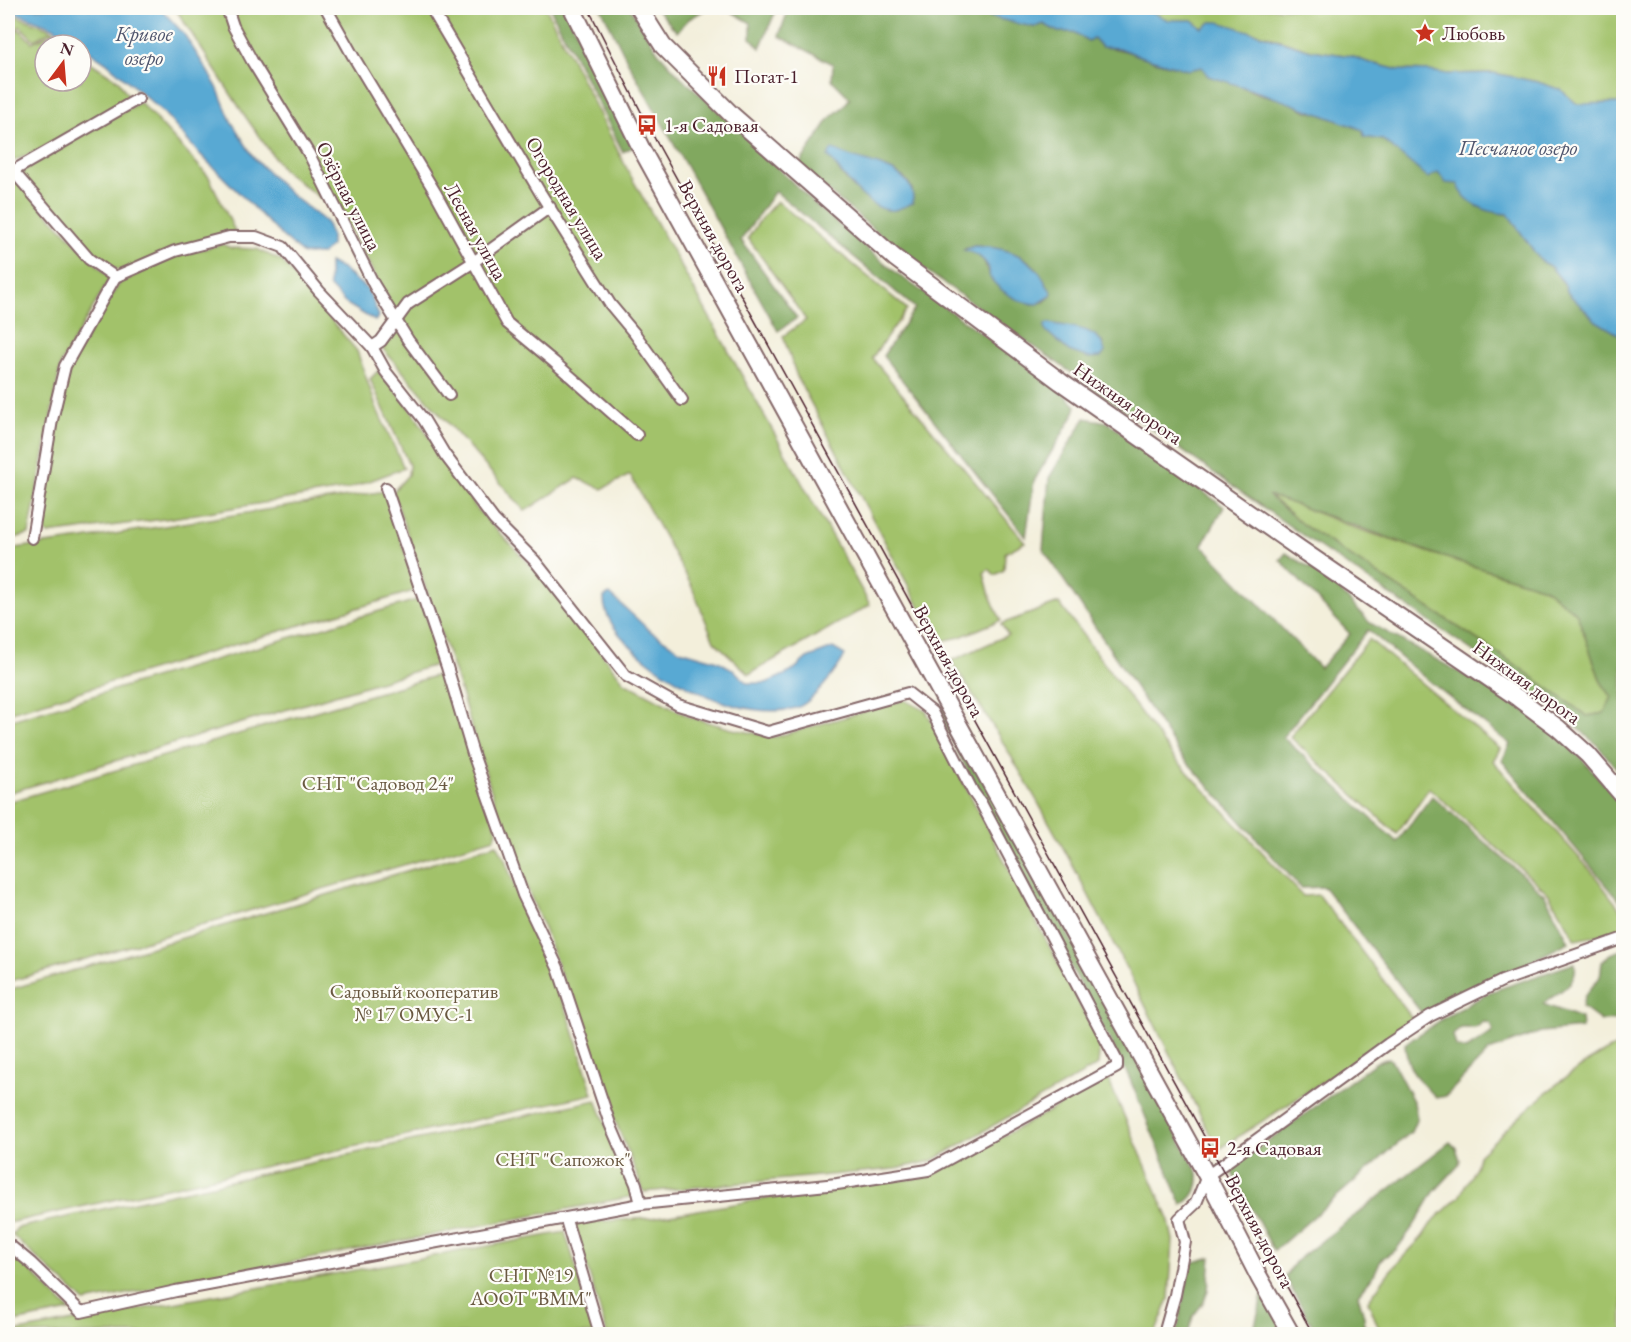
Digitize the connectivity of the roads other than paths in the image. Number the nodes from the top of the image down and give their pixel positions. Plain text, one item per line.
1 (227, 8) edge
2 (326, 8) edge
3 (431, 8) edge
4 (572, 8) edge
5 (639, 8) edge
6 (138, 99) dead end
7 (10, 171) edge
8 (550, 207) junction
9 (472, 263) junction
10 (115, 277) junction
11 (396, 321) junction
12 (372, 346) junction
13 (449, 395) dead end
14 (682, 400) dead end
15 (637, 435) dead end
16 (386, 488) dead end
17 (32, 538) dead end
18 (1623, 797) edge
19 (1623, 938) edge
20 (1207, 1176) junction
21 (641, 1204) junction
22 (566, 1220) junction
23 (8, 1244) edge
24 (600, 1335) edge
25 (1164, 1335) edge
26 (1291, 1335) edge

1 - 11 street, Озёрная улица
2 - 9 street, Лесная улица
3 - 8 street, Огородная улица
4 - 20 main road, Верхняя дорога
5 - 18 main road, Нижняя дорога
6 - 7 street
7 - 10 street
8 - 9 street
8 - 14 street, Огородная улица
9 - 11 street
9 - 15 street, Лесная улица
10 - 12 street
10 - 17 street
11 - 12 street
11 - 13 street, Озёрная улица
12 - 21 street
16 - 21 street
19 - 20 street
20 - 25 street
20 - 26 main road, Верхняя дорога
21 - 22 street
22 - 23 street
22 - 24 street

